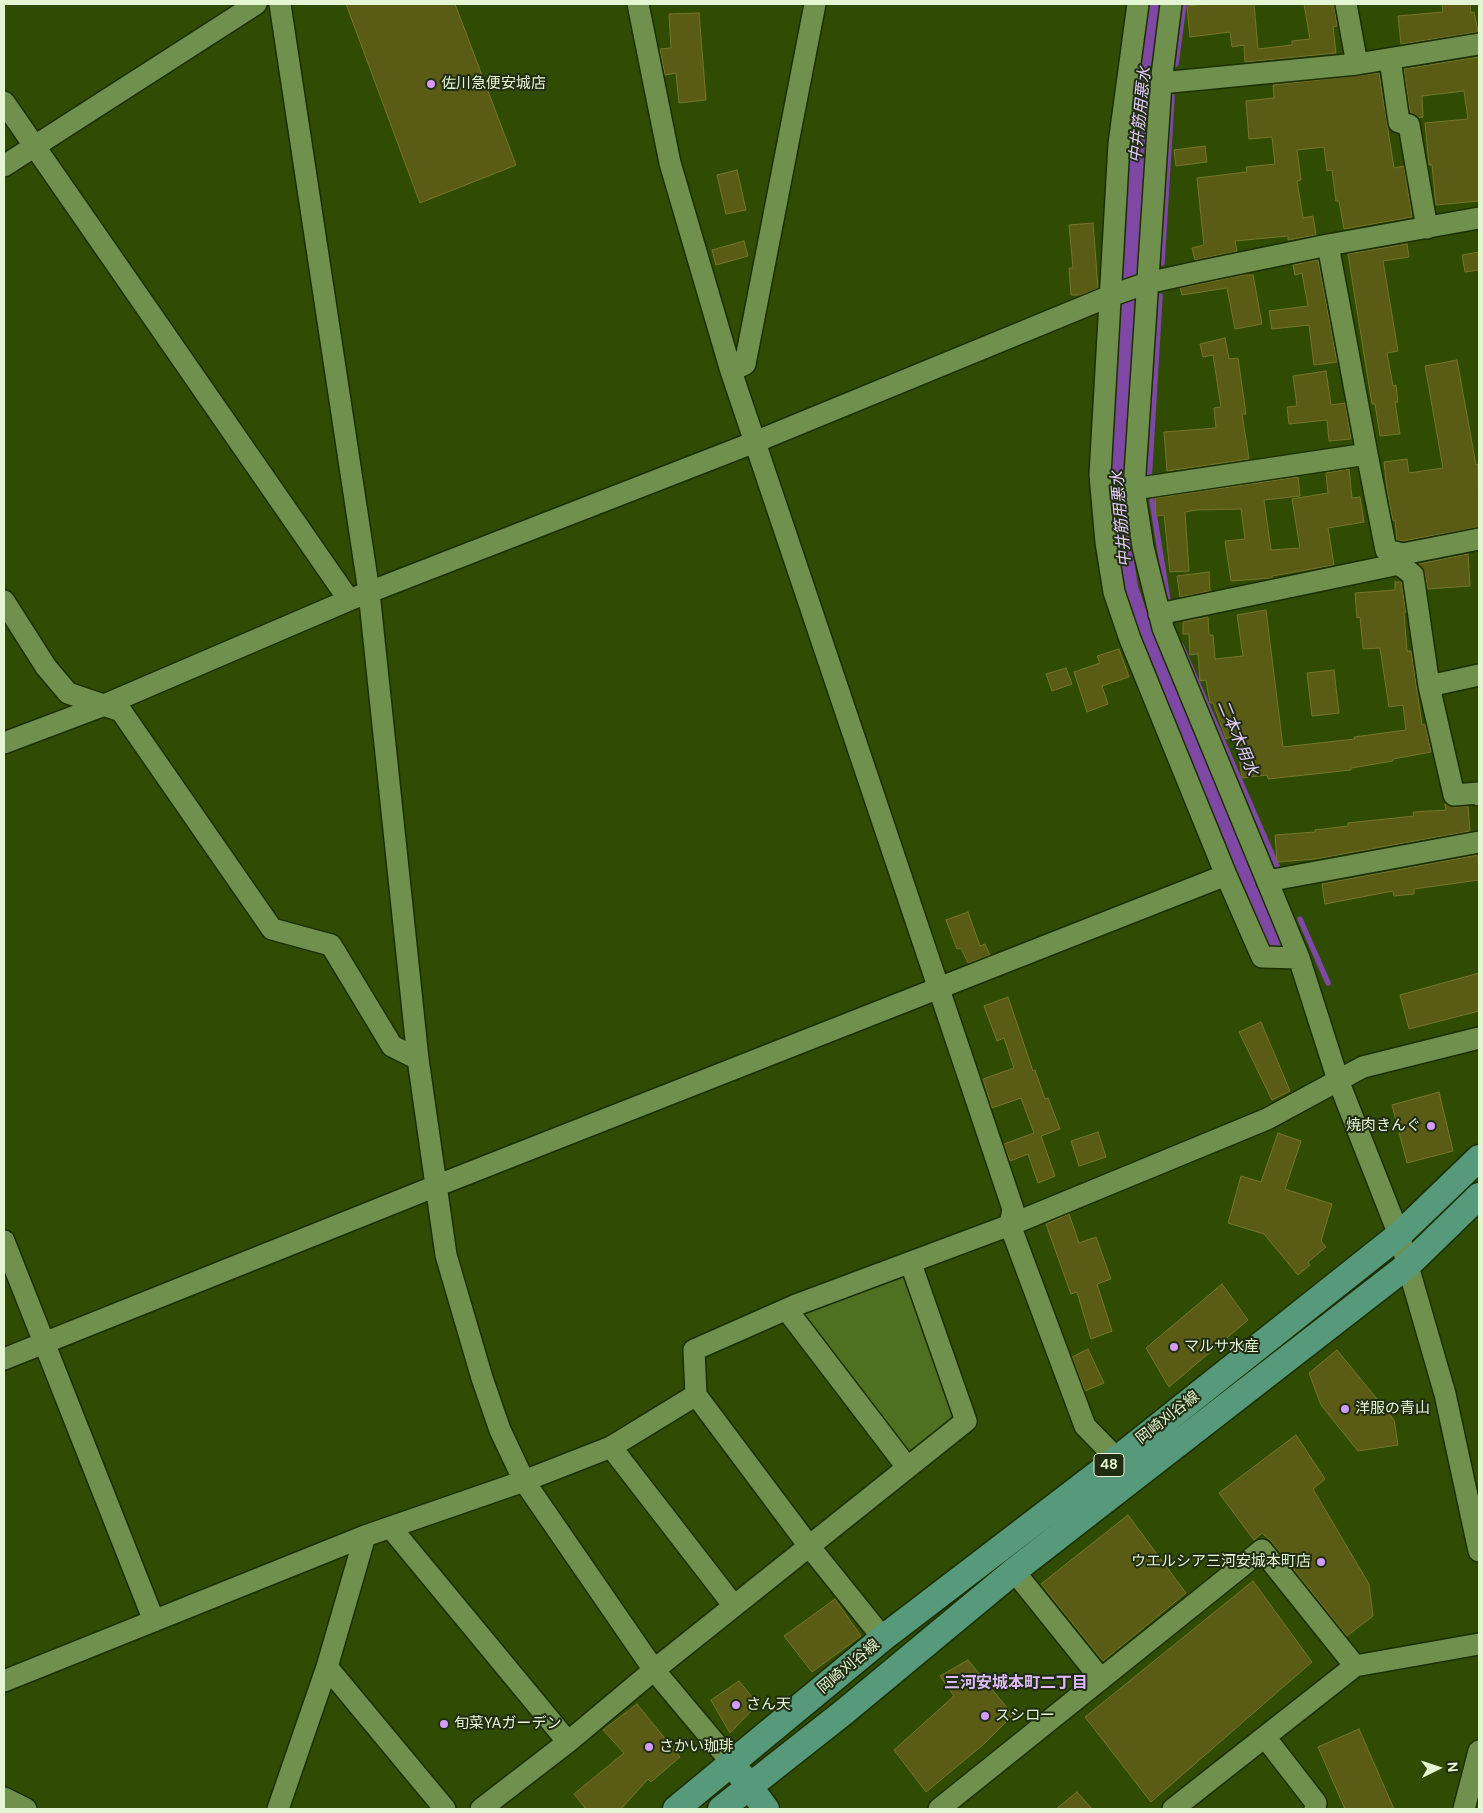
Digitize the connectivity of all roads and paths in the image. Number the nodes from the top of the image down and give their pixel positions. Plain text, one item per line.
1 (256, 4) edge
2 (280, 4) edge
3 (638, 4) edge
4 (815, 4) edge
5 (1138, 4) edge
6 (1171, 4) edge
7 (1346, 4) edge
8 (1479, 44) edge
9 (1390, 59) junction
10 (1357, 64) junction
11 (1160, 83) junction
12 (4, 102) edge
13 (34, 145) junction
14 (4, 166) edge
15 (1479, 218) edge
16 (1427, 228) junction
17 (1328, 245) junction
18 (1147, 283) junction
19 (1110, 296) junction
20 (731, 371) junction
21 (755, 442) junction
22 (1367, 454) junction
23 (1134, 489) junction
24 (1479, 539) edge
25 (1401, 559) junction
26 (369, 592) junction
27 (349, 600) junction
28 (4, 601) edge
29 (1161, 621) junction
30 (1130, 639) junction
31 (1479, 675) edge
32 (1429, 686) junction
33 (102, 706) junction
34 (4, 743) edge
35 (1479, 795) edge
36 (1479, 842) edge
37 (1226, 875) junction
38 (1267, 881) junction
39 (1299, 958) junction
40 (939, 989) junction
41 (1479, 1038) edge
42 (418, 1059) junction
43 (1338, 1080) junction
44 (1479, 1158) edge
45 (436, 1186) junction
46 (1479, 1196) edge
47 (1010, 1225) junction
48 (1399, 1235) junction
49 (4, 1241) edge
50 (911, 1264) junction
51 (1408, 1265) junction
52 (786, 1310) junction
53 (44, 1343) junction
54 (4, 1359) edge
55 (696, 1395) junction
56 (611, 1447) junction
57 (1117, 1459) junction
58 (907, 1467) junction
59 (524, 1480) junction
60 (391, 1528) junction
61 (364, 1536) junction
62 (809, 1546) junction
63 (1479, 1551) edge
64 (1014, 1571) junction
65 (734, 1606) junction
66 (154, 1620) junction
67 (883, 1638) junction
68 (1479, 1644) edge
69 (1355, 1666) junction
70 (327, 1668) junction
71 (654, 1670) junction
72 (1101, 1679) junction
73 (4, 1681) edge
74 (1265, 1737) junction
75 (568, 1742) junction
76 (1479, 1751) edge
77 (732, 1763) junction
78 (749, 1788) junction
79 (4, 1798) edge
80 (26, 1809) edge
81 (278, 1809) edge
82 (445, 1809) edge
83 (481, 1809) edge
84 (676, 1809) edge
85 (721, 1809) edge
86 (766, 1809) edge
87 (940, 1809) edge
88 (1173, 1809) edge
89 (1315, 1809) edge
90 (1464, 1809) edge

1 - 13 street
2 - 26 street
3 - 20 street
4 - 20 street
5 - 19 street
6 - 11 street
7 - 10 street
8 - 9 street
9 - 10 street
9 - 16 street
10 - 11 street
11 - 18 street
12 - 13 street
13 - 14 street
13 - 27 street
15 - 16 street
16 - 17 street
17 - 18 street
17 - 22 street
18 - 19 street
18 - 23 street
19 - 21 street
19 - 30 street
20 - 21 street
21 - 26 street
21 - 40 street
22 - 23 street
22 - 25 street
23 - 29 street
24 - 25 street
25 - 29 street
25 - 32 street
26 - 27 street
26 - 42 street
27 - 33 street
28 - 33 street
29 - 30 street
29 - 38 street
30 - 37 street
31 - 32 street
32 - 35 street
33 - 34 street
33 - 42 street
36 - 38 street
37 - 39 street
37 - 40 street
38 - 39 street
39 - 43 street
40 - 45 street
40 - 47 street
41 - 43 street
42 - 45 street
43 - 47 street
43 - 48 street
44 - 48 main road, 岡崎刈谷線 / 48
45 - 53 street
45 - 59 street
46 - 51 main road, 岡崎刈谷線 / 48
47 - 50 street
47 - 57 street
48 - 51 street
48 - 57 main road, 岡崎刈谷線 / 48
49 - 53 street
50 - 52 street
50 - 58 street
51 - 63 street
51 - 64 main road, 岡崎刈谷線 / 48
52 - 55 street
52 - 58 street
53 - 54 street
53 - 66 street
55 - 56 street
55 - 62 street
56 - 59 street
56 - 65 street
57 - 67 main road, 岡崎刈谷線 / 48
58 - 62 street
59 - 60 street
59 - 71 street
60 - 61 street
60 - 75 street
61 - 66 street
61 - 70 street
62 - 65 street
62 - 67 street
64 - 72 street
64 - 78 main road, 岡崎刈谷線 / 48
65 - 71 street
66 - 73 street
67 - 77 main road, 岡崎刈谷線 / 48
68 - 69 street
69 - 72 street
69 - 74 street
70 - 81 street
70 - 82 street
71 - 75 street
71 - 77 street
72 - 87 street
74 - 88 street
74 - 89 street
75 - 83 street
76 - 90 street
77 - 78 main road
77 - 84 main road, 岡崎刈谷線
78 - 85 main road, 岡崎刈谷線
78 - 86 main road
79 - 80 street

